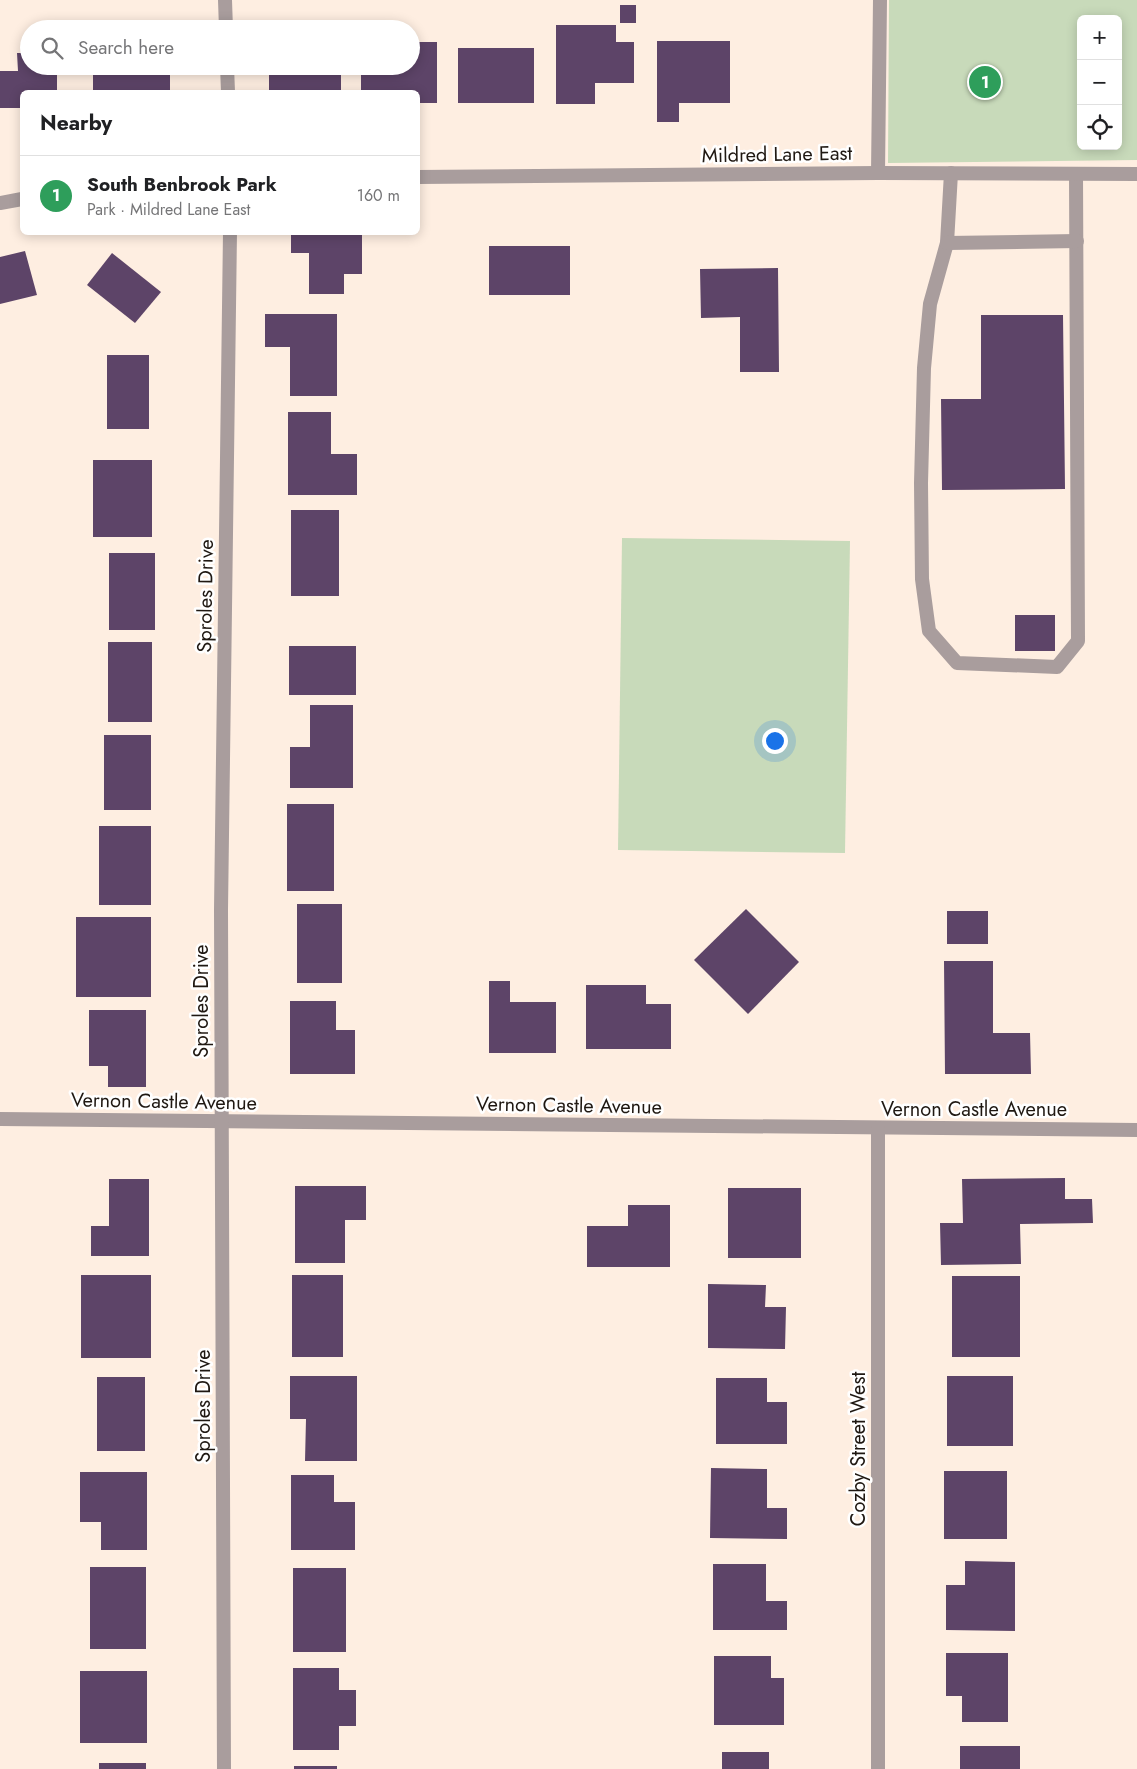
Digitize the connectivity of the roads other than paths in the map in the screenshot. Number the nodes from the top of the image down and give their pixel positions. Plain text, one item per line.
1 (225, 0) edge
2 (880, 0) edge
3 (226, 20) edge
4 (227, 75) edge
5 (228, 90) edge
6 (878, 173) junction
7 (951, 173) junction
8 (1076, 174) junction
9 (1137, 174) edge
10 (420, 178) edge
11 (20, 199) edge
12 (0, 203) edge
13 (230, 235) edge
14 (1077, 241) junction
15 (947, 243) junction
16 (0, 1119) edge
17 (221, 1122) junction
18 (878, 1128) junction
19 (1137, 1130) edge
20 (224, 1769) edge
21 (878, 1769) edge

1 - 3 street
2 - 6 street
4 - 5 street
6 - 7 street, Mildred Lane East
6 - 10 street, Mildred Lane East
7 - 8 street, Mildred Lane East
7 - 15 street
8 - 9 street, Mildred Lane East
8 - 14 street
11 - 12 street
13 - 17 street, Sproles Drive
14 - 15 street
14 - 15 street
16 - 17 street, Vernon Castle Avenue
17 - 18 street, Vernon Castle Avenue
17 - 20 street, Sproles Drive
18 - 19 street, Vernon Castle Avenue
18 - 21 street, Cozby Street West

